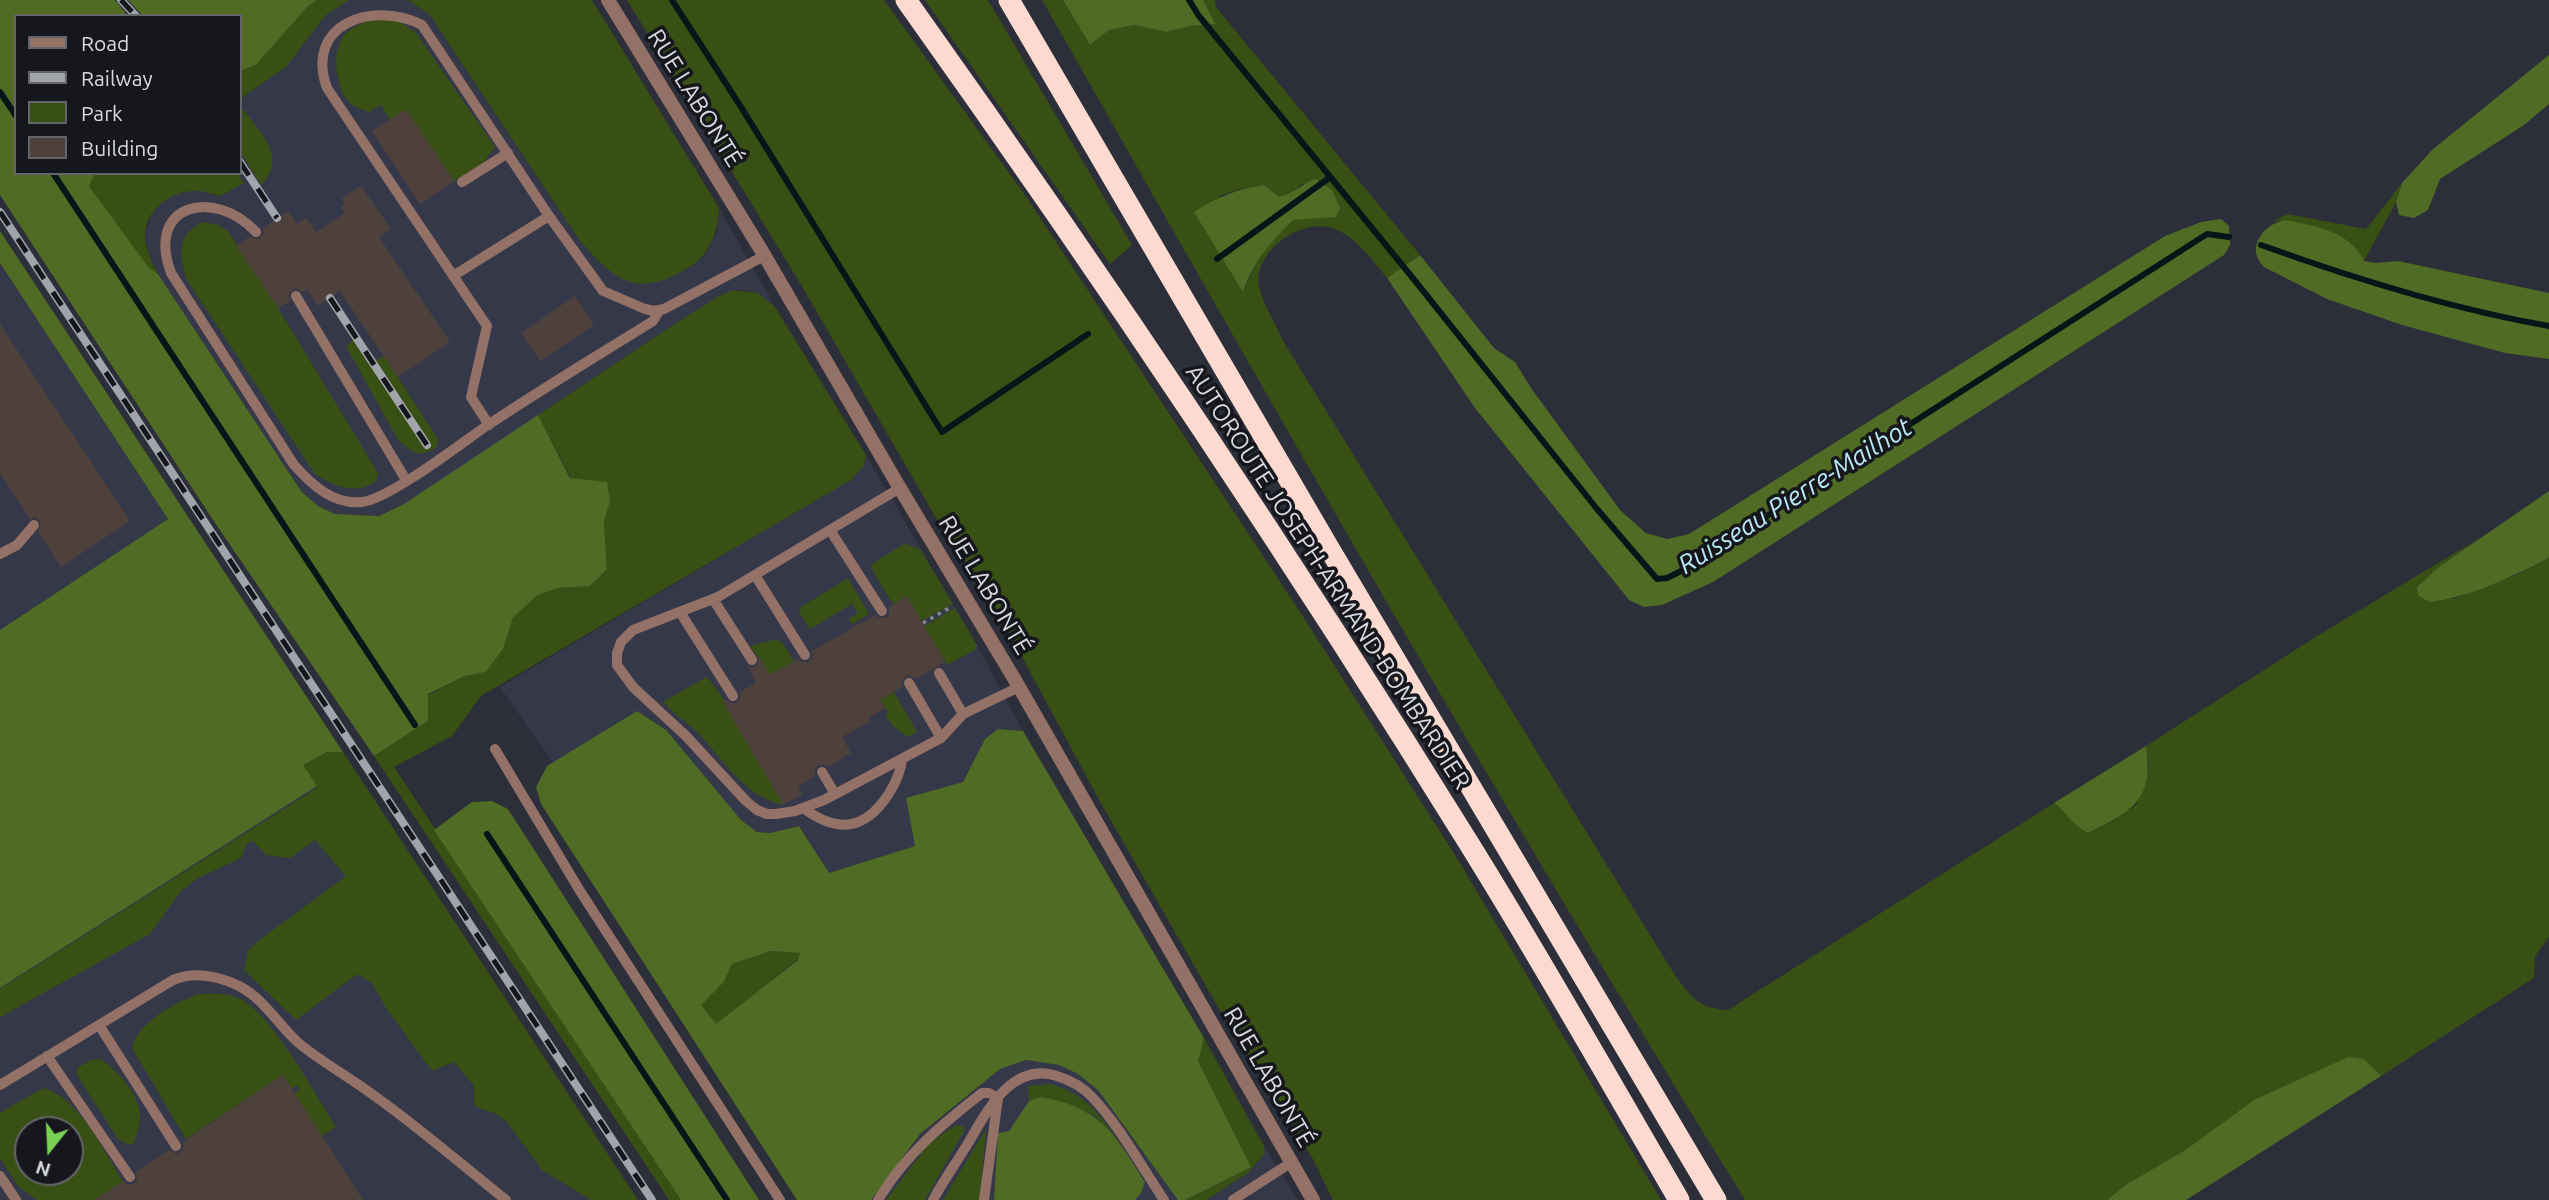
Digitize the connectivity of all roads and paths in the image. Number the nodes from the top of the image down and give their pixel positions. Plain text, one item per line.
1 (608, 0) edge
2 (906, 0) edge
3 (1009, 0) edge
4 (508, 153) junction
5 (462, 183) dead end
6 (549, 216) junction
7 (256, 232) dead end
8 (764, 256) junction
9 (453, 276) junction
10 (296, 296) dead end
11 (659, 311) junction
12 (489, 425) junction
13 (405, 480) junction
14 (900, 488) junction
15 (34, 525) dead end
16 (830, 530) junction
17 (0, 554) edge
18 (755, 575) junction
19 (713, 599) junction
20 (952, 607) dead end
21 (882, 611) dead end
22 (680, 612) junction
23 (923, 623) dead end
24 (805, 655) dead end
25 (752, 660) dead end
26 (939, 673) dead end
27 (909, 683) dead end
28 (1019, 687) junction
29 (733, 696) dead end
30 (963, 715) junction
31 (941, 738) junction
32 (495, 749) dead end
33 (902, 759) junction
34 (822, 772) dead end
35 (835, 794) junction
36 (803, 808) junction
37 (99, 1025) junction
38 (47, 1056) junction
39 (0, 1085) edge
40 (998, 1098) junction
41 (176, 1146) dead end
42 (1292, 1162) junction
43 (0, 1177) edge
44 (130, 1177) dead end
45 (1161, 1199) edge
46 (1235, 1199) edge
47 (16, 1200) edge
48 (506, 1200) edge
49 (780, 1200) edge
50 (878, 1200) edge
51 (933, 1200) edge
52 (984, 1200) edge
53 (1313, 1200) edge
54 (1679, 1200) edge
55 (1717, 1200) edge

1 - 8 street, RUE LABONTÉ
2 - 54 highway, AUTOROUTE JOSEPH-ARMAND-BOMBARDIER
3 - 55 highway, AUTOROUTE JOSEPH-ARMAND-BOMBARDIER
4 - 5 lane
4 - 6 lane
4 - 9 lane
6 - 9 lane
6 - 11 lane
7 - 13 lane
8 - 11 lane
8 - 14 street, RUE LABONTÉ
9 - 12 lane
10 - 13 lane
11 - 12 lane
12 - 13 lane
14 - 16 lane
14 - 28 street, RUE LABONTÉ
15 - 17 lane
16 - 18 lane
16 - 21 lane
18 - 19 lane
18 - 24 lane
19 - 22 lane
19 - 25 lane
20 - 23 path
22 - 29 lane
22 - 36 lane
26 - 30 lane
27 - 31 lane
28 - 30 lane
28 - 42 street, RUE LABONTÉ
30 - 31 lane
31 - 33 lane
32 - 49 lane
33 - 35 lane
33 - 36 lane
34 - 35 lane
35 - 36 lane
37 - 38 lane
37 - 41 lane
37 - 48 lane
38 - 39 lane
38 - 44 lane
40 - 45 lane
40 - 50 lane
40 - 51 lane
40 - 52 lane
42 - 46 lane
42 - 53 street, RUE LABONTÉ
43 - 47 lane

